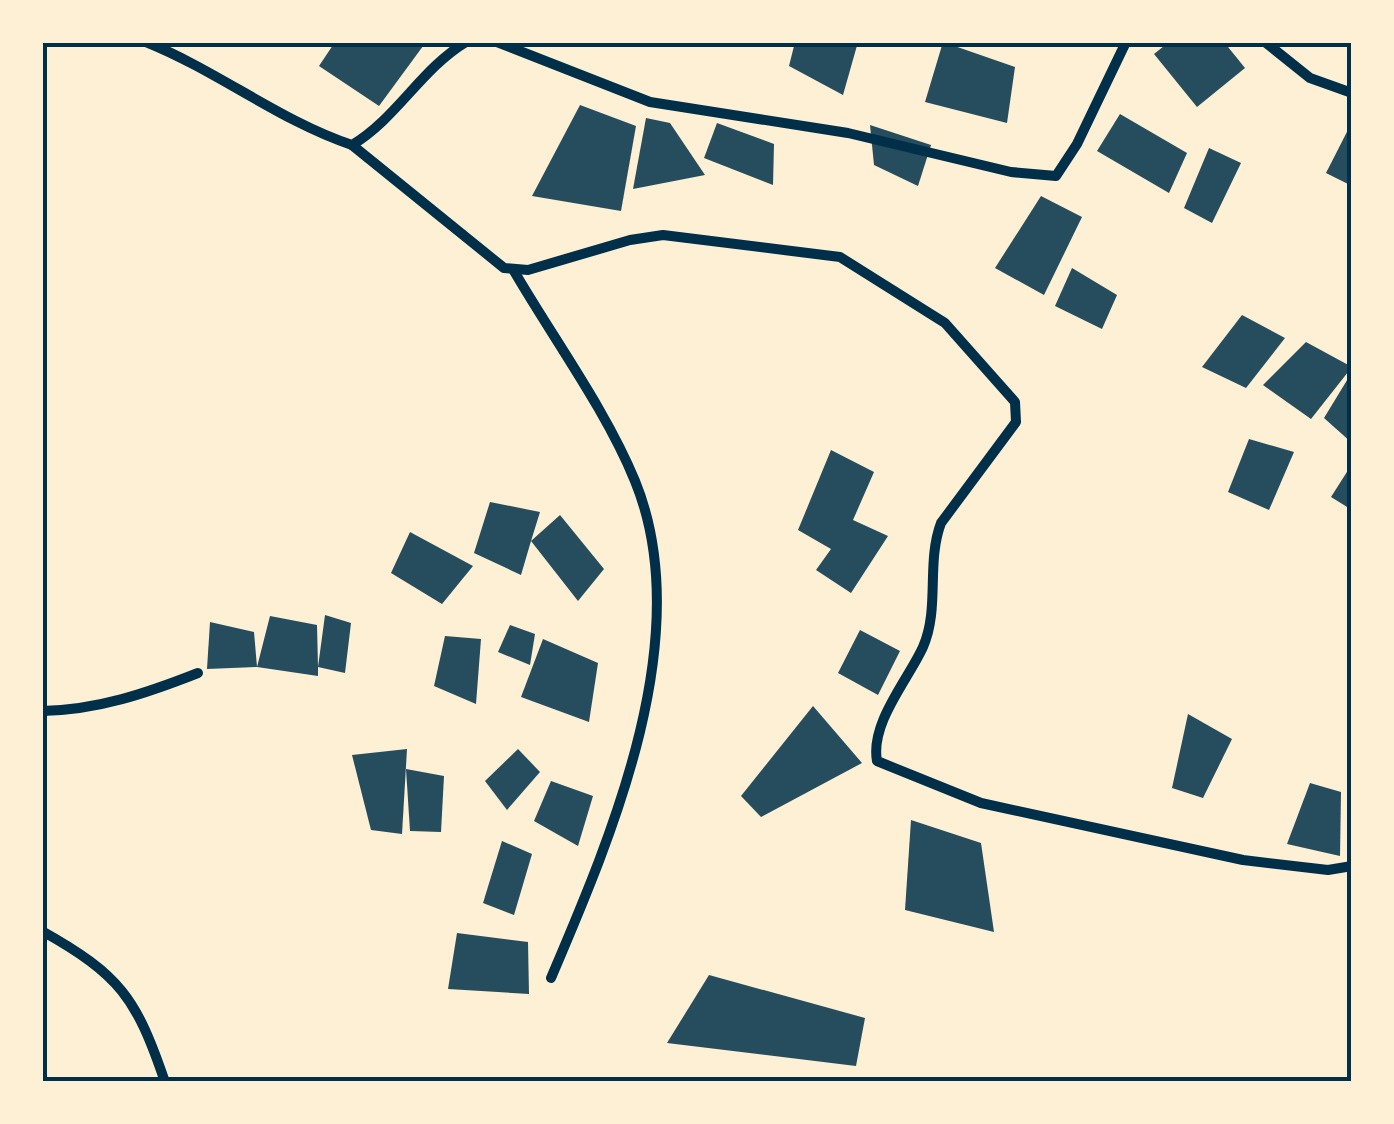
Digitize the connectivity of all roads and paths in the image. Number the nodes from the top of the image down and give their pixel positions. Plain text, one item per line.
1 (146, 42) edge
2 (466, 42) edge
3 (497, 42) edge
4 (1126, 42) edge
5 (1265, 42) edge
6 (1352, 93) edge
7 (352, 145) junction
8 (514, 270) junction
9 (198, 673) dead end
10 (42, 712) edge
11 (1352, 866) edge
12 (42, 931) edge
13 (552, 978) dead end
14 (165, 1082) edge

1 - 7 street
2 - 7 street
3 - 4 street
5 - 6 street
7 - 8 street
8 - 11 street
8 - 13 street
9 - 10 street
12 - 14 street

